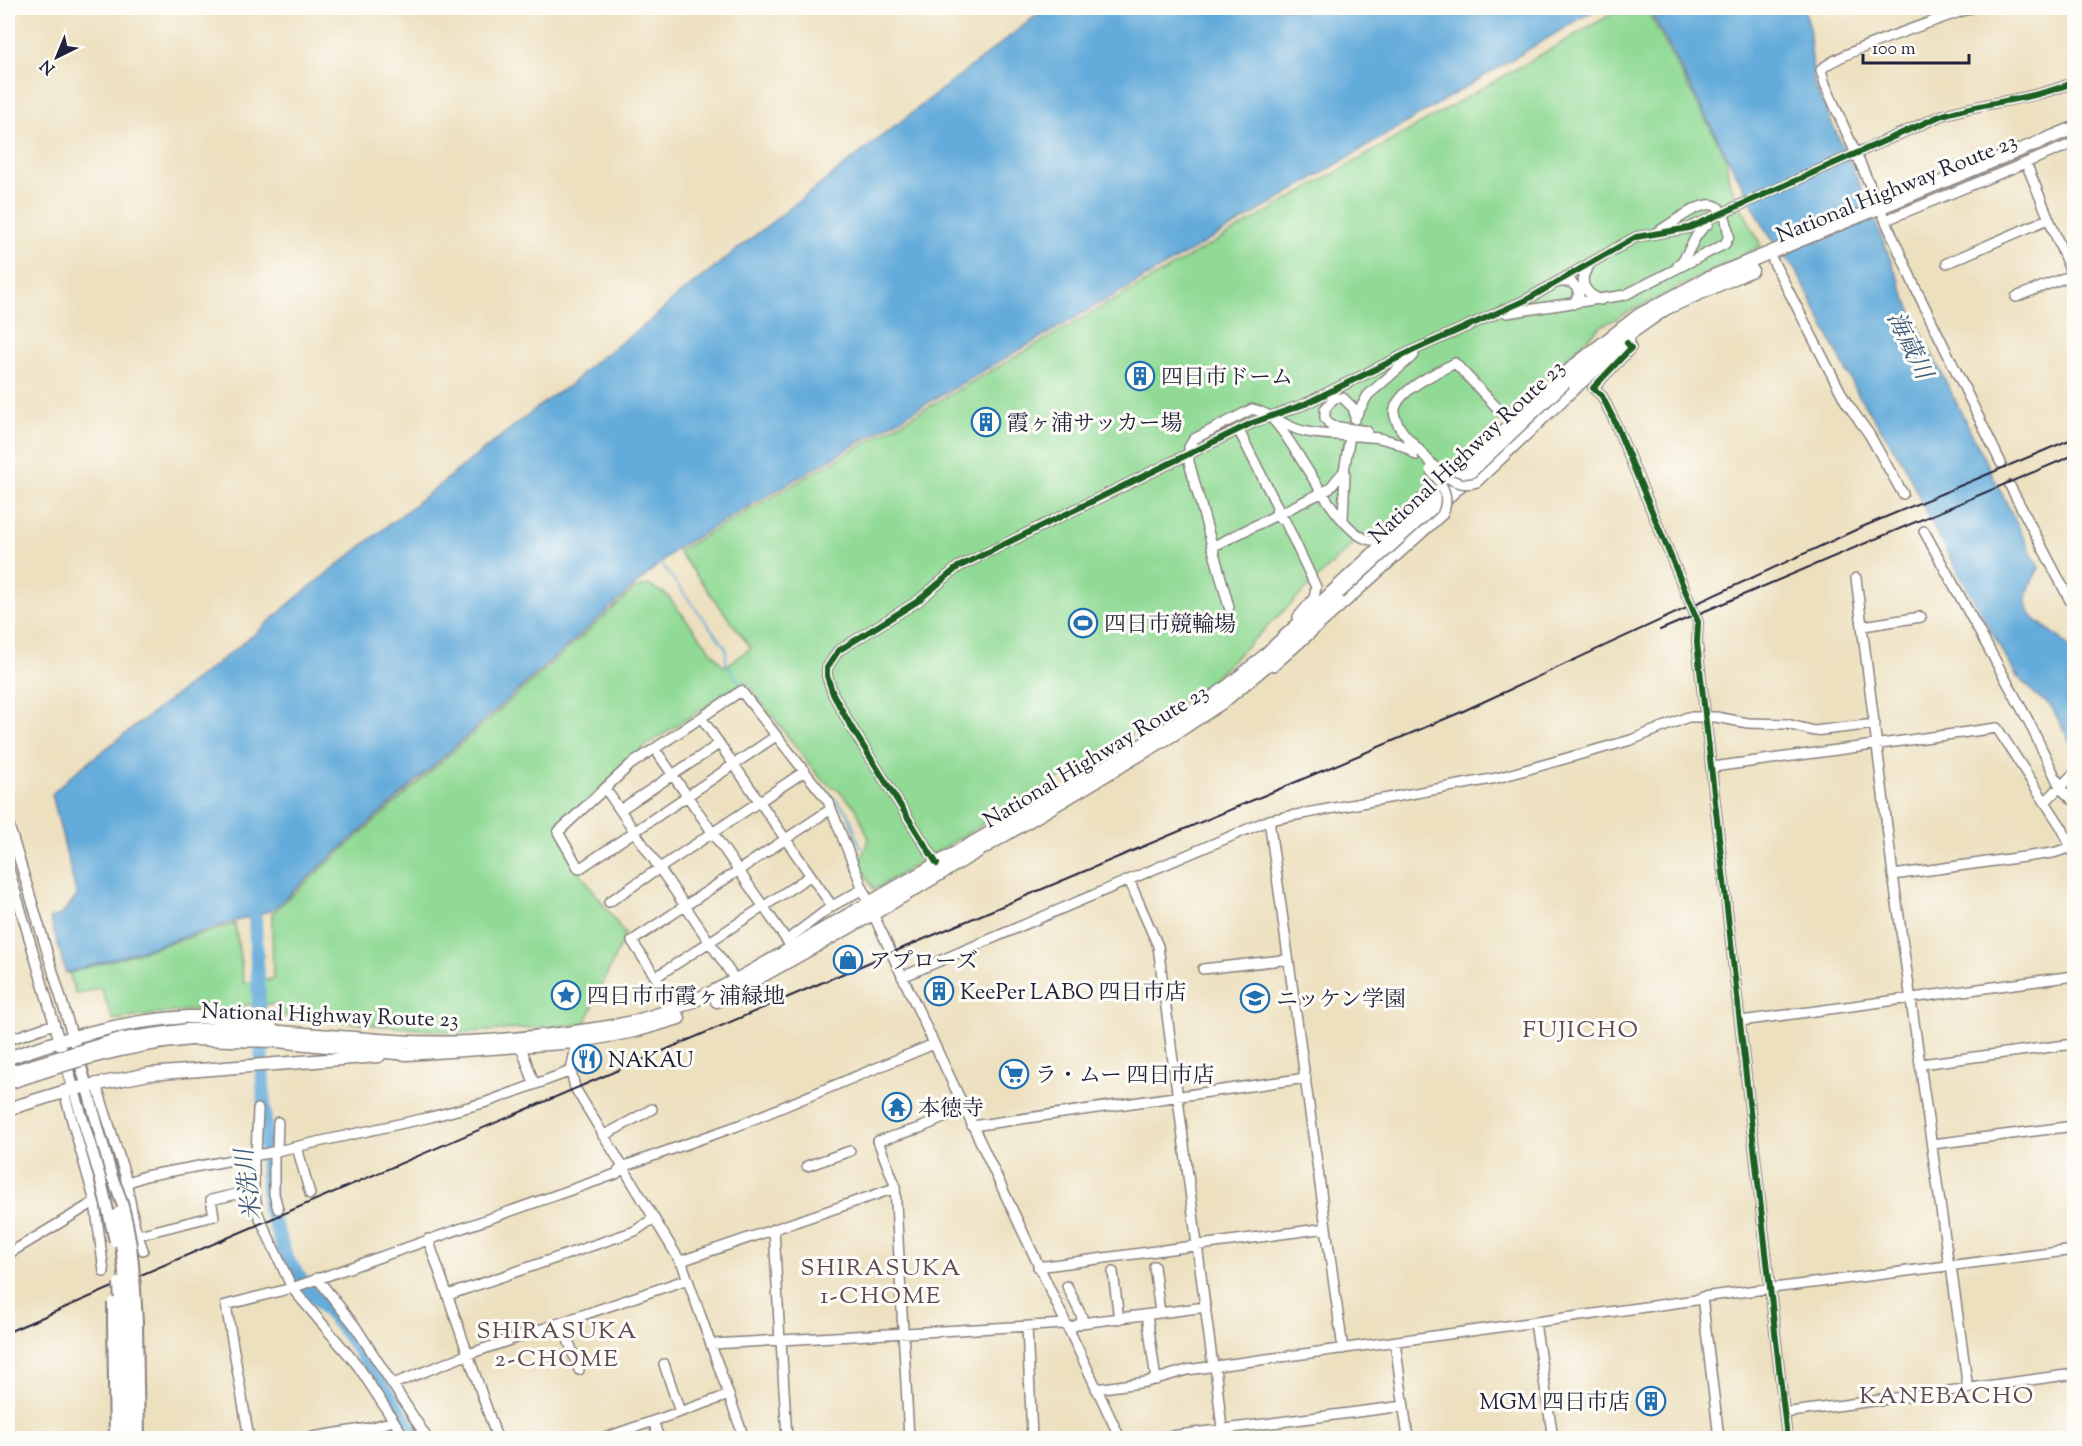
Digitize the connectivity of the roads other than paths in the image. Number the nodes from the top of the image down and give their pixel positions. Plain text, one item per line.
1 (1971, 8) edge
2 (2074, 82) edge
3 (2074, 128) edge
4 (2074, 136) edge
5 (2074, 143) edge
6 (1856, 154) junction
7 (2026, 163) junction
8 (1719, 208) dead end
9 (1881, 214) junction
10 (1728, 215) junction
11 (2049, 219) junction
12 (1655, 234) junction
13 (1774, 257) junction
14 (1947, 262) dead end
15 (1591, 264) junction
16 (1675, 268) junction
17 (2074, 276) edge
18 (1560, 282) junction
19 (1709, 288) junction
20 (2016, 297) dead end
21 (1601, 300) junction
22 (1573, 304) junction
23 (1490, 316) junction
24 (1455, 331) junction
25 (1601, 343) junction
26 (1627, 343) junction
27 (1268, 416) junction
28 (1238, 429) junction
29 (1349, 442) dead end
30 (1418, 454) junction
31 (1187, 455) junction
32 (2001, 463) dead end
33 (1346, 464) junction
34 (1459, 474) junction
35 (2010, 486) dead end
36 (1323, 493) junction
37 (1903, 494) dead end
38 (1276, 516) junction
39 (1343, 520) junction
40 (1924, 531) dead end
41 (1212, 548) junction
42 (1856, 578) dead end
43 (1229, 607) dead end
44 (2074, 608) edge
45 (1921, 617) dead end
46 (1863, 626) junction
47 (1264, 655) junction
48 (1223, 702) junction
49 (1706, 717) junction
50 (705, 723) dead end
51 (1875, 724) junction
52 (776, 736) junction
53 (719, 744) junction
54 (1876, 744) junction
55 (659, 755) dead end
56 (734, 765) junction
57 (1713, 767) junction
58 (805, 771) junction
59 (2074, 773) edge
60 (673, 775) junction
61 (2062, 788) junction
62 (609, 794) dead end
63 (688, 796) junction
64 (2074, 801) edge
65 (759, 802) junction
66 (2045, 802) junction
67 (831, 809) junction
68 (620, 810) junction
69 (1269, 820) junction
70 (8, 822) edge
71 (634, 831) junction
72 (713, 832) junction
73 (785, 839) junction
74 (2073, 850) edge
75 (937, 864) junction
76 (8, 866) edge
77 (660, 868) junction
78 (738, 869) junction
79 (1893, 875) junction
80 (810, 876) junction
81 (1129, 880) junction
82 (862, 889) junction
83 (609, 902) dead end
84 (685, 905) junction
85 (764, 906) junction
86 (832, 906) junction
87 (871, 908) junction
88 (709, 942) junction
89 (789, 944) junction
90 (1289, 962) junction
91 (1203, 969) dead end
92 (2074, 976) edge
93 (656, 977) junction
94 (902, 977) junction
95 (736, 981) junction
96 (1910, 999) junction
97 (677, 1010) junction
98 (1741, 1021) junction
99 (54, 1024) junction
100 (248, 1029) junction
101 (277, 1031) junction
102 (190, 1034) junction
103 (577, 1037) junction
104 (73, 1038) junction
105 (8, 1040) edge
106 (59, 1040) junction
107 (934, 1044) junction
108 (2074, 1044) edge
109 (521, 1047) junction
110 (407, 1054) junction
111 (8, 1058) edge
112 (1921, 1064) junction
113 (571, 1071) junction
114 (8, 1073) edge
115 (1306, 1078) junction
116 (8, 1083) edge
117 (534, 1083) junction
118 (92, 1084) junction
119 (69, 1090) junction
120 (1178, 1097) junction
121 (8, 1109) edge
122 (258, 1109) dead end
123 (652, 1109) dead end
124 (964, 1109) junction
125 (278, 1122) dead end
126 (972, 1126) junction
127 (2074, 1126) edge
128 (603, 1136) junction
129 (1933, 1144) junction
130 (297, 1147) junction
131 (850, 1151) dead end
132 (275, 1152) junction
133 (256, 1155) junction
134 (807, 1166) dead end
135 (622, 1167) junction
136 (107, 1179) junction
137 (126, 1183) junction
138 (895, 1188) junction
139 (254, 1190) junction
140 (310, 1194) dead end
141 (95, 1202) junction
142 (278, 1209) dead end
143 (654, 1218) junction
144 (1326, 1228) junction
145 (774, 1229) junction
146 (136, 1231) junction
147 (101, 1234) junction
148 (428, 1239) junction
149 (1197, 1245) junction
150 (143, 1250) dead end
151 (2074, 1250) edge
152 (8, 1254) edge
153 (681, 1261) junction
154 (1154, 1266) dead end
155 (1950, 1266) junction
156 (1038, 1267) junction
157 (104, 1272) dead end
158 (1113, 1272) dead end
159 (315, 1279) junction
160 (688, 1279) junction
161 (1067, 1286) dead end
162 (294, 1287) junction
163 (1770, 1288) junction
164 (448, 1295) junction
165 (1702, 1297) junction
166 (1206, 1307) junction
167 (1160, 1313) junction
168 (1147, 1316) junction
169 (1119, 1319) junction
170 (125, 1323) junction
171 (562, 1323) junction
172 (1081, 1323) junction
173 (1535, 1323) junction
174 (1066, 1326) junction
175 (1027, 1327) junction
176 (903, 1333) junction
177 (781, 1340) junction
178 (1395, 1342) junction
179 (712, 1344) junction
180 (1343, 1349) junction
181 (469, 1354) junction
182 (664, 1364) dead end
183 (1214, 1367) junction
184 (579, 1370) dead end
185 (2074, 1374) edge
186 (1156, 1380) junction
187 (393, 1384) junction
188 (1096, 1389) junction
189 (1968, 1389) junction
190 (729, 1395) junction
191 (1404, 1406) junction
192 (680, 1412) junction
193 (1785, 1413) junction
194 (127, 1417) junction
195 (393, 1421) junction
196 (653, 1421) junction
197 (370, 1433) edge
198 (628, 1434) edge
199 (1223, 1434) edge
200 (115, 1438) edge
201 (123, 1438) edge
202 (131, 1438) edge
203 (139, 1438) edge
204 (249, 1438) edge
205 (306, 1438) edge
206 (405, 1438) edge
207 (428, 1438) edge
208 (497, 1438) edge
209 (604, 1438) edge
210 (659, 1438) edge
211 (744, 1438) edge
212 (787, 1438) edge
213 (909, 1438) edge
214 (1032, 1438) edge
215 (1119, 1438) edge
216 (1155, 1438) edge
217 (1408, 1438) edge
218 (1552, 1438) edge
219 (1719, 1438) edge
220 (1787, 1438) edge

1 - 6 street
2 - 6 street
3 - 9 highway, National Highway Route 23
4 - 9 highway, National Highway Route 23
5 - 7 street
6 - 9 street
6 - 10 street
7 - 9 street
7 - 11 street
8 - 12 street
9 - 13 highway, National Highway Route 23
9 - 32 street
10 - 12 street
10 - 16 street
10 - 16 street
11 - 14 street
11 - 17 street
12 - 15 street
13 - 19 highway, National Highway Route 23
13 - 25 highway, National Highway Route 23
13 - 37 street
15 - 18 street
15 - 21 street
16 - 21 street
17 - 20 street
18 - 22 street
18 - 23 street
19 - 26 street
19 - 48 highway, National Highway Route 23
21 - 22 street
22 - 23 street
23 - 24 street
24 - 27 street
24 - 30 street
25 - 30 street
25 - 34 highway, National Highway Route 23
26 - 30 street, bridge
26 - 49 street
27 - 28 street
27 - 30 street
27 - 31 street
27 - 36 street
28 - 31 street
28 - 38 street
29 - 33 street
30 - 48 street, bridge
31 - 41 street
31 - 75 street
33 - 36 street
33 - 39 street
34 - 39 street
34 - 47 highway, National Highway Route 23
35 - 44 street
36 - 38 street
36 - 39 street
38 - 41 street
38 - 47 street
40 - 61 street
41 - 43 street
42 - 46 street
45 - 46 street
46 - 51 street
47 - 75 highway, National Highway Route 23
48 - 87 highway, National Highway Route 23
49 - 51 street
49 - 57 street
49 - 69 street
50 - 53 street
51 - 54 street
52 - 56 street
52 - 58 street
52 - 71 street
53 - 56 street
53 - 60 street
54 - 57 street
54 - 66 street
54 - 79 street
55 - 60 street
56 - 63 street
56 - 65 street
57 - 98 street
58 - 65 street
58 - 67 street
59 - 61 street
60 - 63 street
60 - 68 street
61 - 64 street
61 - 66 street
62 - 68 street
63 - 71 street
63 - 72 street
65 - 72 street
65 - 73 street
66 - 74 street
67 - 73 street
67 - 82 street
68 - 71 street
69 - 81 street
69 - 90 street
70 - 104 street
71 - 77 street
72 - 77 street
72 - 78 street
73 - 78 street
73 - 80 street
74 - 79 street
75 - 87 highway, National Highway Route 23
76 - 99 street
77 - 83 street
77 - 84 street
78 - 84 street
78 - 85 street
79 - 96 street
80 - 85 street
80 - 86 street
81 - 94 street
81 - 120 street
82 - 86 street
82 - 87 street
84 - 88 street
84 - 93 street
85 - 88 street
85 - 89 street
86 - 89 street
87 - 89 highway, National Highway Route 23
87 - 94 street
87 - 103 highway, National Highway Route 23
88 - 93 street
88 - 95 street
89 - 95 highway, National Highway Route 23
90 - 91 street
90 - 115 street
92 - 96 street
93 - 97 street
94 - 107 street
95 - 97 highway, National Highway Route 23
96 - 98 street
96 - 112 street
97 - 103 highway, National Highway Route 23
98 - 163 street
99 - 105 street
99 - 106 street
100 - 101 highway, National Highway Route 23
100 - 102 highway, National Highway Route 23
100 - 104 highway
101 - 103 highway, National Highway Route 23
101 - 110 highway, National Highway Route 23
102 - 114 highway, National Highway Route 23, bridge
102 - 116 highway, National Highway Route 23, bridge
103 - 109 highway, National Highway Route 23
103 - 113 street
104 - 106 highway
104 - 118 main road
106 - 111 highway
106 - 119 main road
107 - 124 street
107 - 135 street
108 - 112 street
109 - 110 highway, National Highway Route 23
109 - 117 street
110 - 118 highway
112 - 129 street
113 - 117 street
113 - 128 street
115 - 120 street
115 - 144 street
117 - 130 street
118 - 119 highway
118 - 136 main road
118 - 137 street
119 - 121 highway
119 - 136 main road
119 - 141 street
120 - 126 street
120 - 149 street
122 - 133 street
123 - 128 street
124 - 126 street
124 - 138 street
125 - 132 street
126 - 156 street
127 - 129 street
128 - 135 street
129 - 155 street
130 - 132 street
130 - 140 street
131 - 134 street
132 - 133 street
132 - 142 street
133 - 137 street
133 - 139 street
135 - 143 street
135 - 148 street
136 - 170 main road, bridge
136 - 170 main road, bridge
137 - 141 street
137 - 146 street
138 - 145 street
138 - 176 street
139 - 146 street
139 - 162 street
141 - 147 street
141 - 152 street
143 - 153 street
143 - 164 street
144 - 149 street
144 - 180 street
145 - 153 street
145 - 177 street
146 - 147 street
146 - 150 street
147 - 157 street
148 - 159 street
148 - 164 street
149 - 156 street
149 - 166 street
151 - 155 street
153 - 160 street
154 - 167 street
155 - 163 street
155 - 189 street
156 - 174 street
158 - 169 street
159 - 162 street
159 - 187 street
160 - 171 street
160 - 179 street
161 - 172 street
162 - 195 street
162 - 204 street
163 - 165 street
163 - 193 street
164 - 181 street
165 - 173 street
165 - 219 street
166 - 167 street
166 - 183 street
167 - 168 street
168 - 169 street
168 - 186 street
169 - 172 street
170 - 194 main road
170 - 200 main road
170 - 203 main road
171 - 181 street
171 - 184 street
172 - 174 street
173 - 178 street
173 - 218 street
174 - 175 street
174 - 188 street
175 - 176 street
175 - 214 street
176 - 177 street
176 - 213 street
177 - 179 street
177 - 212 street
178 - 180 street
178 - 191 street
179 - 190 street
180 - 183 street
181 - 187 street
181 - 208 street
182 - 192 street
183 - 186 street
183 - 199 street
185 - 189 street
186 - 188 street
187 - 207 street
188 - 215 street
189 - 193 street
190 - 192 street
190 - 211 street
191 - 199 street
191 - 217 street
192 - 196 street
193 - 220 street
194 - 201 main road
194 - 202 main road
195 - 197 street
195 - 206 street
196 - 198 street
196 - 210 street
197 - 205 street
198 - 209 street
199 - 216 street

